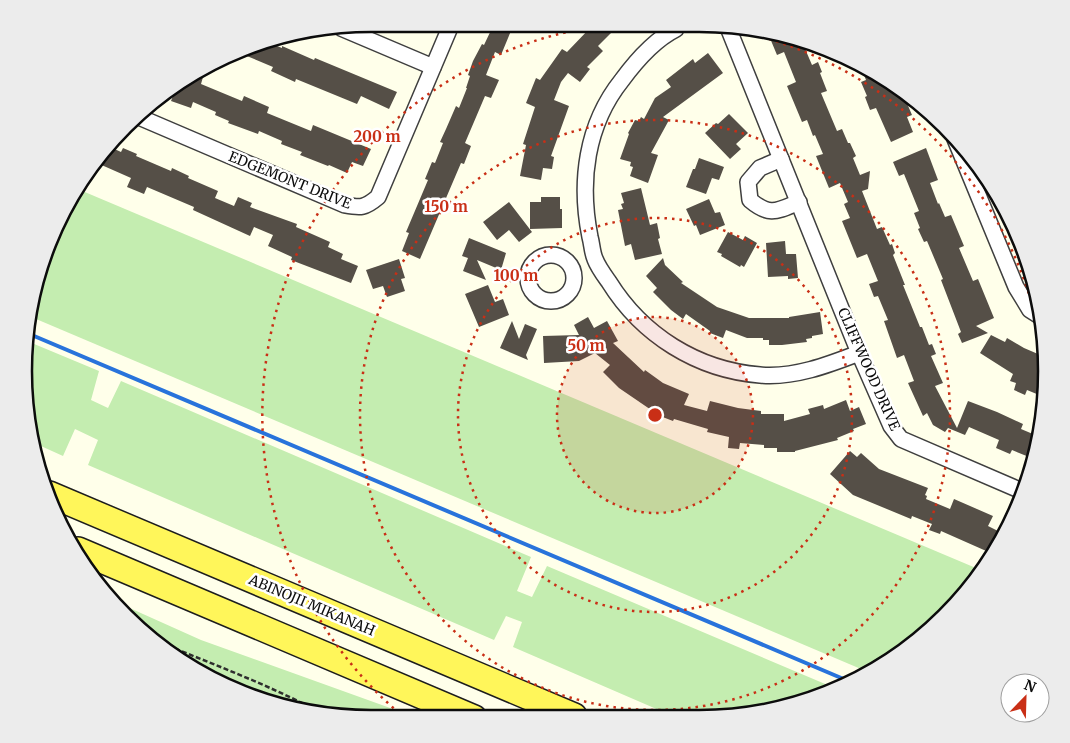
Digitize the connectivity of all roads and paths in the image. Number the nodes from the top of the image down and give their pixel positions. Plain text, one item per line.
1 (448, 32) edge
2 (670, 32) edge
3 (353, 33) edge
4 (732, 34) edge
5 (433, 67) junction
6 (145, 120) edge
7 (781, 159) junction
8 (964, 162) edge
9 (799, 202) junction
10 (595, 260) junction
11 (573, 269) dead end
12 (1032, 311) edge
13 (859, 353) junction
14 (1017, 489) edge
15 (57, 497) edge
16 (86, 553) edge
17 (179, 650) edge
18 (303, 704) edge
19 (455, 710) edge
20 (560, 710) edge

1 - 5 street, EDGEMONT DRIVE
2 - 10 street
3 - 5 street
4 - 7 street, CLIFFWOOD DRIVE
5 - 6 street, EDGEMONT DRIVE
7 - 9 street, CLIFFWOOD DRIVE
7 - 9 street
8 - 12 street
9 - 13 street, CLIFFWOOD DRIVE
10 - 11 street
10 - 13 street
13 - 14 street, CLIFFWOOD DRIVE
15 - 20 main road, ABINOJII MIKANAH
16 - 19 main road
17 - 18 path

